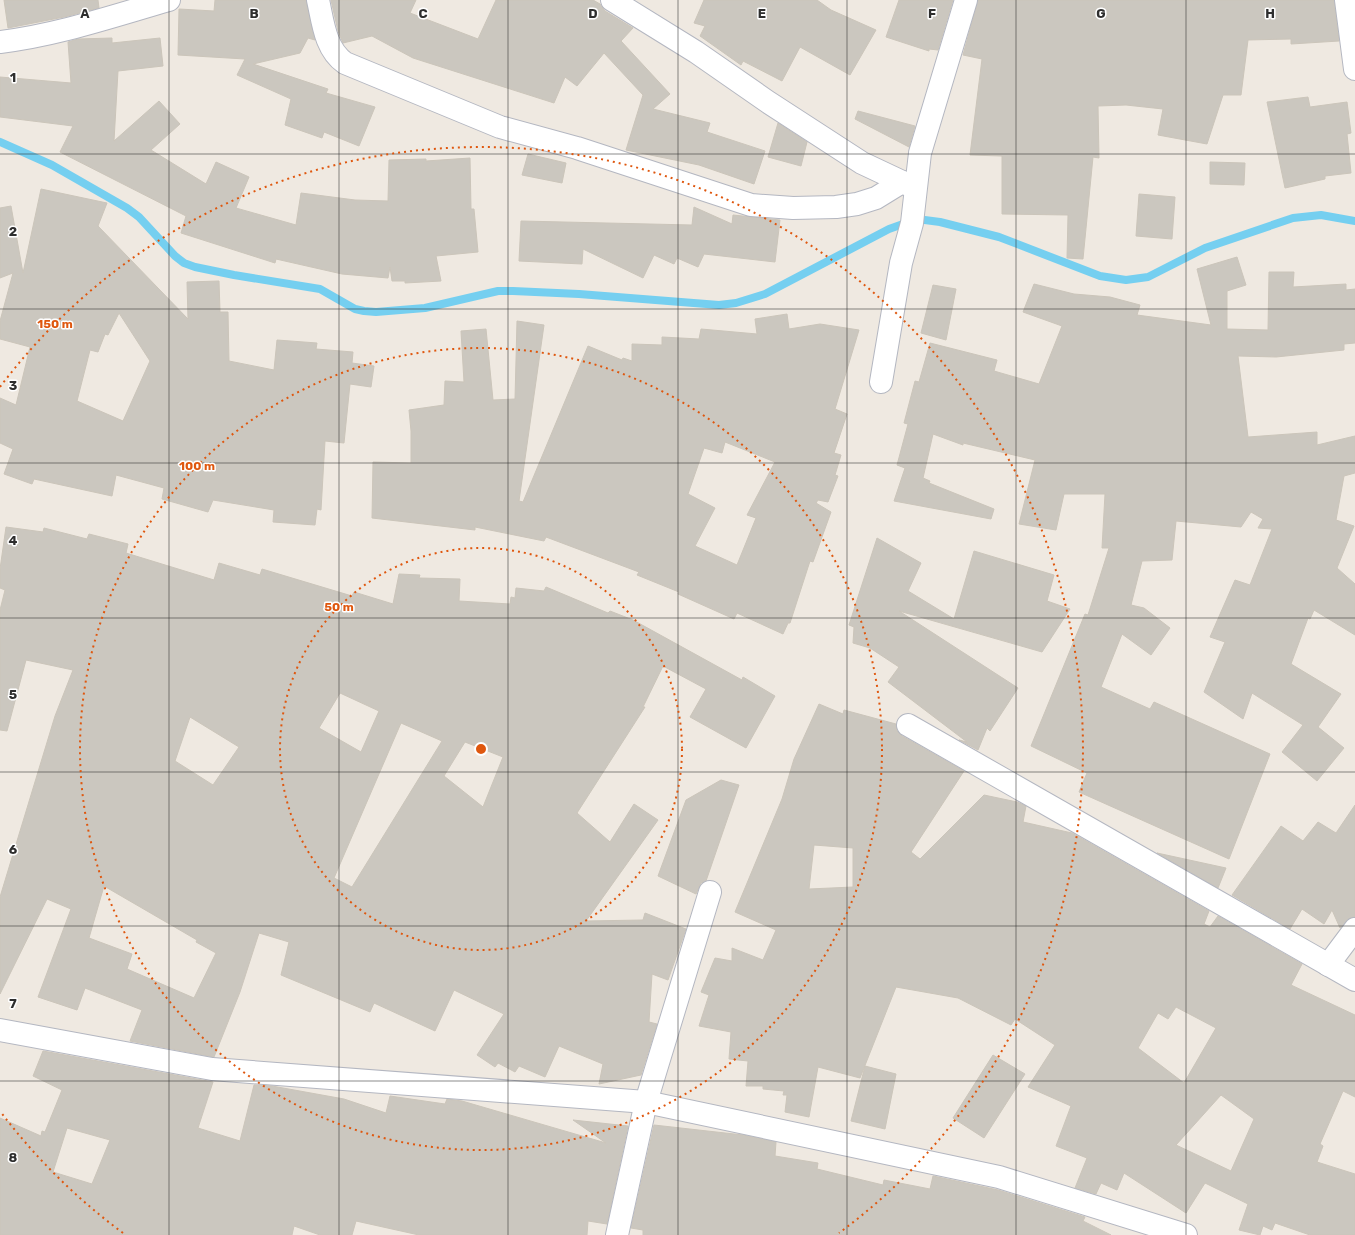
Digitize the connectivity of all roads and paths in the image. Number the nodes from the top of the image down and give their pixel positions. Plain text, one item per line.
1 (169, 0) edge
2 (318, 0) edge
3 (612, 0) edge
4 (966, 0) edge
5 (1346, 0) edge
6 (0, 42) edge
7 (1355, 69) edge
8 (909, 185) junction
9 (881, 382) dead end
10 (908, 725) dead end
11 (710, 892) dead end
12 (1355, 929) edge
13 (1328, 965) junction
14 (1355, 980) edge
15 (0, 1030) edge
16 (646, 1102) junction
17 (617, 1235) edge
18 (1186, 1235) edge

1 - 6 street
2 - 8 street
3 - 8 street
4 - 8 street
5 - 7 street
8 - 9 street
10 - 13 street
11 - 16 street
12 - 13 street
13 - 14 street
15 - 16 street
16 - 17 street
16 - 18 street

